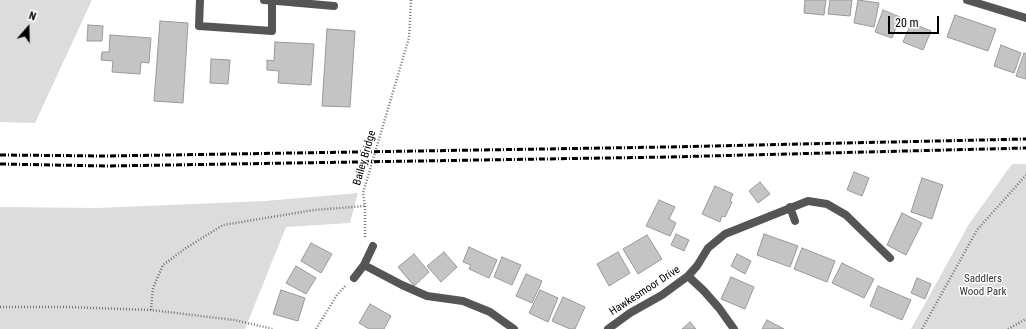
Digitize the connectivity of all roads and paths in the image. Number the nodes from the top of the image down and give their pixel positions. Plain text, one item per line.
1 (200, 0) edge
2 (411, 0) edge
3 (967, 0) edge
4 (271, 1) edge
5 (334, 6) dead end
6 (1026, 18) edge
7 (1026, 175) edge
8 (365, 206) junction
9 (790, 207) junction
10 (795, 221) dead end
11 (372, 250) joint
12 (890, 258) dead end
13 (364, 265) junction
14 (688, 276) junction
15 (354, 278) joint
16 (0, 307) edge
17 (151, 310) junction
18 (1026, 319) edge
19 (272, 329) edge
20 (316, 329) edge
21 (514, 329) edge
22 (608, 329) edge
23 (734, 329) edge
24 (922, 329) edge
25 (1008, 329) edge

1 - 4 street
2 - 8 path, Bailey Bridge
3 - 6 street
4 - 5 street
7 - 24 path
8 - 11 path
8 - 17 path
9 - 10 street
9 - 12 street, Hawkesmoor Drive
9 - 14 street, Hawkesmoor Drive
11 - 13 street
13 - 15 street
13 - 21 street
14 - 22 street, Hawkesmoor Drive
14 - 23 street
15 - 20 path
16 - 17 path
17 - 19 path
18 - 25 path

